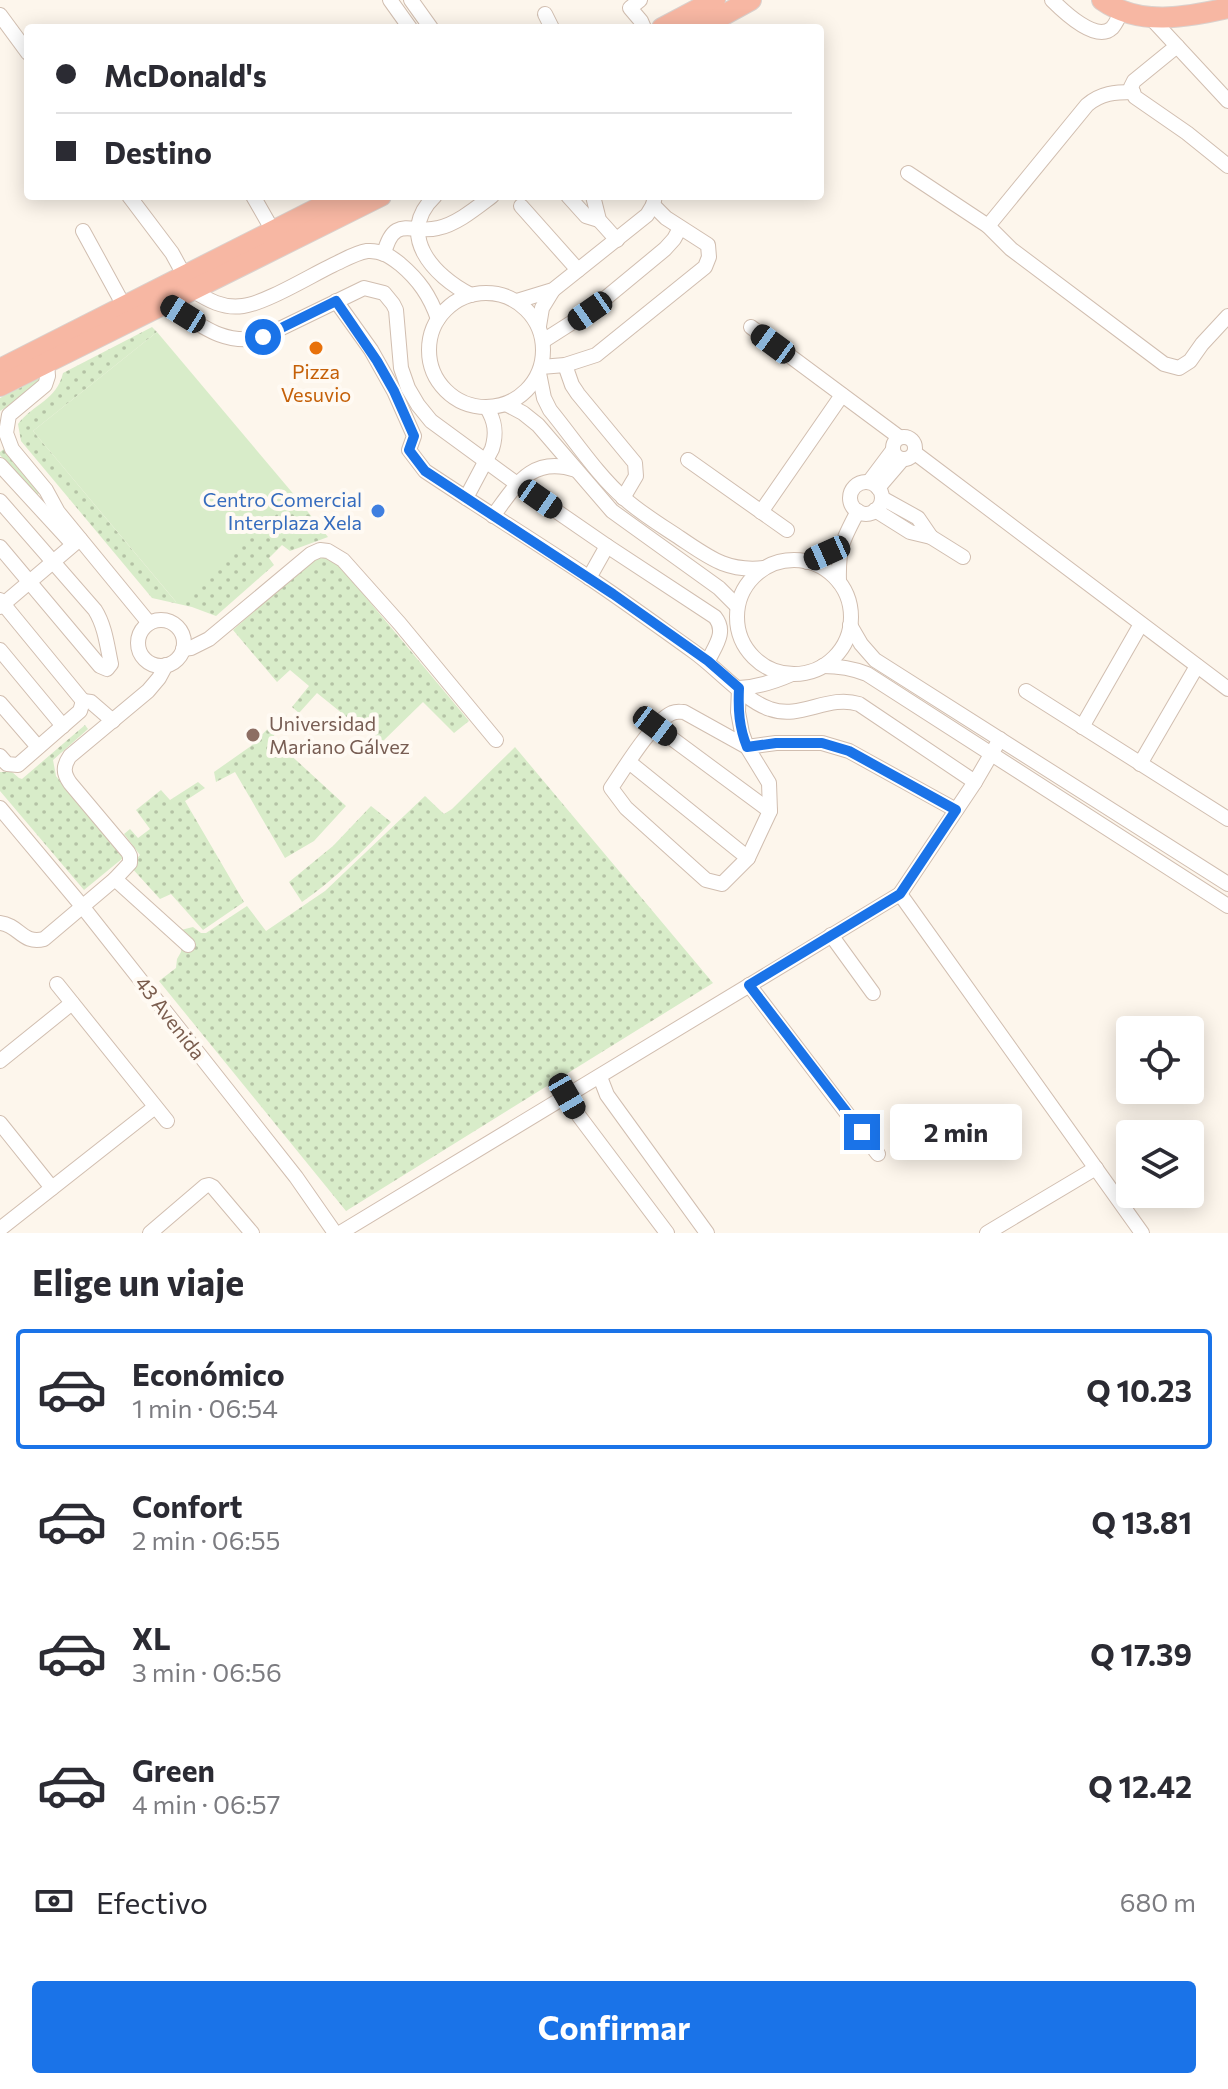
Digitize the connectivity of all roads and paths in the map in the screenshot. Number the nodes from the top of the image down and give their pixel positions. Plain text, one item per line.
1 (390, 0) edge
2 (411, 0) edge
3 (715, 0) edge
4 (751, 0) edge
5 (1052, 0) edge
6 (1102, 0) edge
7 (630, 3) edge
8 (1122, 6) edge
9 (1228, 8) edge
10 (1154, 9) edge
11 (545, 14) dead end
12 (0, 15) edge
13 (407, 24) edge
14 (428, 24) edge
15 (550, 24) edge
16 (642, 24) edge
17 (670, 24) edge
18 (707, 24) edge
19 (1177, 46) junction
20 (24, 48) edge
21 (1133, 92) junction
22 (1228, 101) edge
23 (1228, 166) edge
24 (908, 173) dead end
25 (132, 200) edge
26 (255, 200) edge
27 (334, 200) edge
28 (372, 200) edge
29 (432, 200) edge
30 (486, 200) edge
31 (572, 200) edge
32 (594, 200) edge
33 (654, 201) edge
34 (521, 206) dead end
35 (599, 220) junction
36 (988, 226) junction
37 (418, 228) junction
38 (680, 228) junction
39 (83, 231) dead end
40 (273, 231) junction
41 (617, 240) junction
42 (384, 254) junction
43 (578, 270) junction
44 (188, 283) junction
45 (553, 290) junction
46 (471, 295) junction
47 (336, 301) junction
48 (517, 301) junction
49 (166, 303) junction
50 (124, 306) junction
51 (1228, 316) edge
52 (438, 319) junction
53 (539, 326) junction
54 (751, 327) dead end
55 (543, 341) junction
56 (47, 362) junction
57 (565, 365) junction
58 (0, 369) edge
59 (540, 370) junction
60 (0, 386) edge
61 (842, 395) junction
62 (506, 404) junction
63 (487, 408) junction
64 (902, 450) junction
65 (688, 460) dead end
66 (486, 461) junction
67 (0, 465) edge
68 (576, 470) junction
69 (517, 484) junction
70 (876, 495) junction
71 (466, 498) junction
72 (623, 498) junction
73 (0, 501) edge
74 (858, 511) junction
75 (761, 512) junction
76 (493, 516) junction
77 (787, 530) dead end
78 (77, 542) junction
79 (842, 542) junction
80 (607, 546) junction
81 (0, 547) edge
82 (963, 557) dead end
83 (53, 562) junction
84 (807, 562) junction
85 (765, 568) junction
86 (589, 578) junction
87 (29, 582) junction
88 (839, 582) junction
89 (1, 604) edge
90 (737, 606) junction
91 (1141, 624) junction
92 (146, 625) junction
93 (850, 625) junction
94 (183, 649) junction
95 (0, 650) edge
96 (708, 661) junction
97 (166, 665) junction
98 (823, 666) junction
99 (1197, 666) junction
100 (792, 674) junction
101 (739, 688) junction
102 (1228, 689) edge
103 (1026, 691) dead end
104 (83, 701) junction
105 (0, 703) edge
106 (113, 721) junction
107 (63, 726) junction
108 (655, 726) junction
109 (1082, 727) junction
110 (1000, 739) junction
111 (496, 740) dead end
112 (38, 747) junction
113 (747, 747) junction
114 (991, 754) junction
115 (0, 756) edge
116 (629, 762) junction
117 (1140, 764) junction
118 (975, 782) junction
119 (0, 808) edge
120 (956, 810) junction
121 (770, 811) junction
122 (1228, 819) edge
123 (748, 858) junction
124 (115, 879) junction
125 (1228, 884) edge
126 (900, 894) junction
127 (82, 906) junction
128 (1228, 906) edge
129 (0, 923) edge
130 (831, 935) junction
131 (188, 945) dead end
132 (57, 984) dead end
133 (749, 985) junction
134 (873, 993) dead end
135 (72, 1003) junction
136 (0, 1061) edge
137 (600, 1077) junction
138 (567, 1096) junction
139 (155, 1107) junction
140 (167, 1121) dead end
141 (0, 1123) edge
142 (878, 1154) dead end
143 (1096, 1168) junction
144 (52, 1188) junction
145 (0, 1229) edge
146 (1135, 1231) edge
147 (150, 1233) edge
148 (252, 1233) edge
149 (337, 1233) edge
150 (667, 1233) edge
151 (707, 1233) edge
152 (987, 1233) edge

1 - 13 street
2 - 14 street
3 - 17 highway
4 - 18 highway
5 - 8 street
6 - 8 highway
7 - 16 street
8 - 10 highway
9 - 10 highway
10 - 19 street
11 - 15 street
12 - 20 street
19 - 21 street
19 - 22 street
21 - 23 street
21 - 36 street
24 - 36 street
25 - 44 street
26 - 40 street
27 - 40 highway
28 - 44 highway
29 - 37 street
30 - 37 street
31 - 35 street
32 - 35 street
33 - 38 street
33 - 41 street
34 - 43 street
35 - 41 street
36 - 51 street
37 - 42 street
37 - 46 street
38 - 55 street
38 - 57 street
39 - 50 street
40 - 44 highway
41 - 43 street
42 - 44 street
42 - 52 street
43 - 45 street
44 - 49 highway
44 - 50 highway
45 - 48 street
45 - 53 street
46 - 48 street
46 - 52 street
47 - 49 street
47 - 66 street
47 - 71 street
48 - 53 street
49 - 56 highway
50 - 58 highway
52 - 63 street
53 - 55 street
54 - 61 street
55 - 59 street
56 - 60 highway
56 - 78 street
57 - 59 street
57 - 72 street
59 - 62 street
59 - 72 street
61 - 64 street
61 - 75 street
62 - 63 street
62 - 68 street
63 - 66 street
64 - 70 street
64 - 91 street
65 - 75 street
66 - 69 street
66 - 71 street
67 - 78 street
68 - 69 street
68 - 90 street
69 - 76 street
69 - 80 street
70 - 74 street
70 - 74 street
70 - 82 street
71 - 76 street
72 - 85 street
73 - 83 street
74 - 79 street
75 - 77 street
76 - 86 street
78 - 83 street
78 - 92 street
79 - 84 street
79 - 88 street
80 - 86 street
80 - 96 street
81 - 87 street
83 - 87 street
83 - 87 street
84 - 85 street
84 - 88 street
85 - 90 street
86 - 96 street
87 - 89 street
88 - 93 street
89 - 104 street
90 - 100 street
91 - 99 street
91 - 109 street
92 - 94 street
92 - 97 street
93 - 98 street
93 - 110 street
94 - 97 street
94 - 111 street
95 - 107 street
96 - 101 street
97 - 106 street
98 - 100 street
98 - 114 street
99 - 102 street
99 - 117 street
100 - 101 street
101 - 113 street
101 - 118 street
103 - 109 street
104 - 106 street
104 - 107 street
105 - 112 street
106 - 124 street
107 - 112 street
108 - 113 street
108 - 116 street
108 - 121 street
109 - 117 street
110 - 114 street
110 - 125 street
112 - 115 street
113 - 120 street
113 - 121 street
114 - 118 street
114 - 128 street
116 - 123 street
116 - 123 street
117 - 122 street
118 - 120 street
119 - 127 street, 43 Avenida
120 - 126 street
121 - 123 street
124 - 127 street
124 - 131 street
126 - 130 street
126 - 143 street
127 - 129 street
127 - 149 street, 43 Avenida
130 - 133 street
130 - 134 street
132 - 135 street
133 - 137 street
133 - 142 street
135 - 136 street
135 - 139 street
137 - 138 street
137 - 151 street
138 - 149 street
138 - 150 street
139 - 140 street
139 - 144 street
141 - 144 street
143 - 146 street
143 - 152 street
144 - 145 street
147 - 148 street

